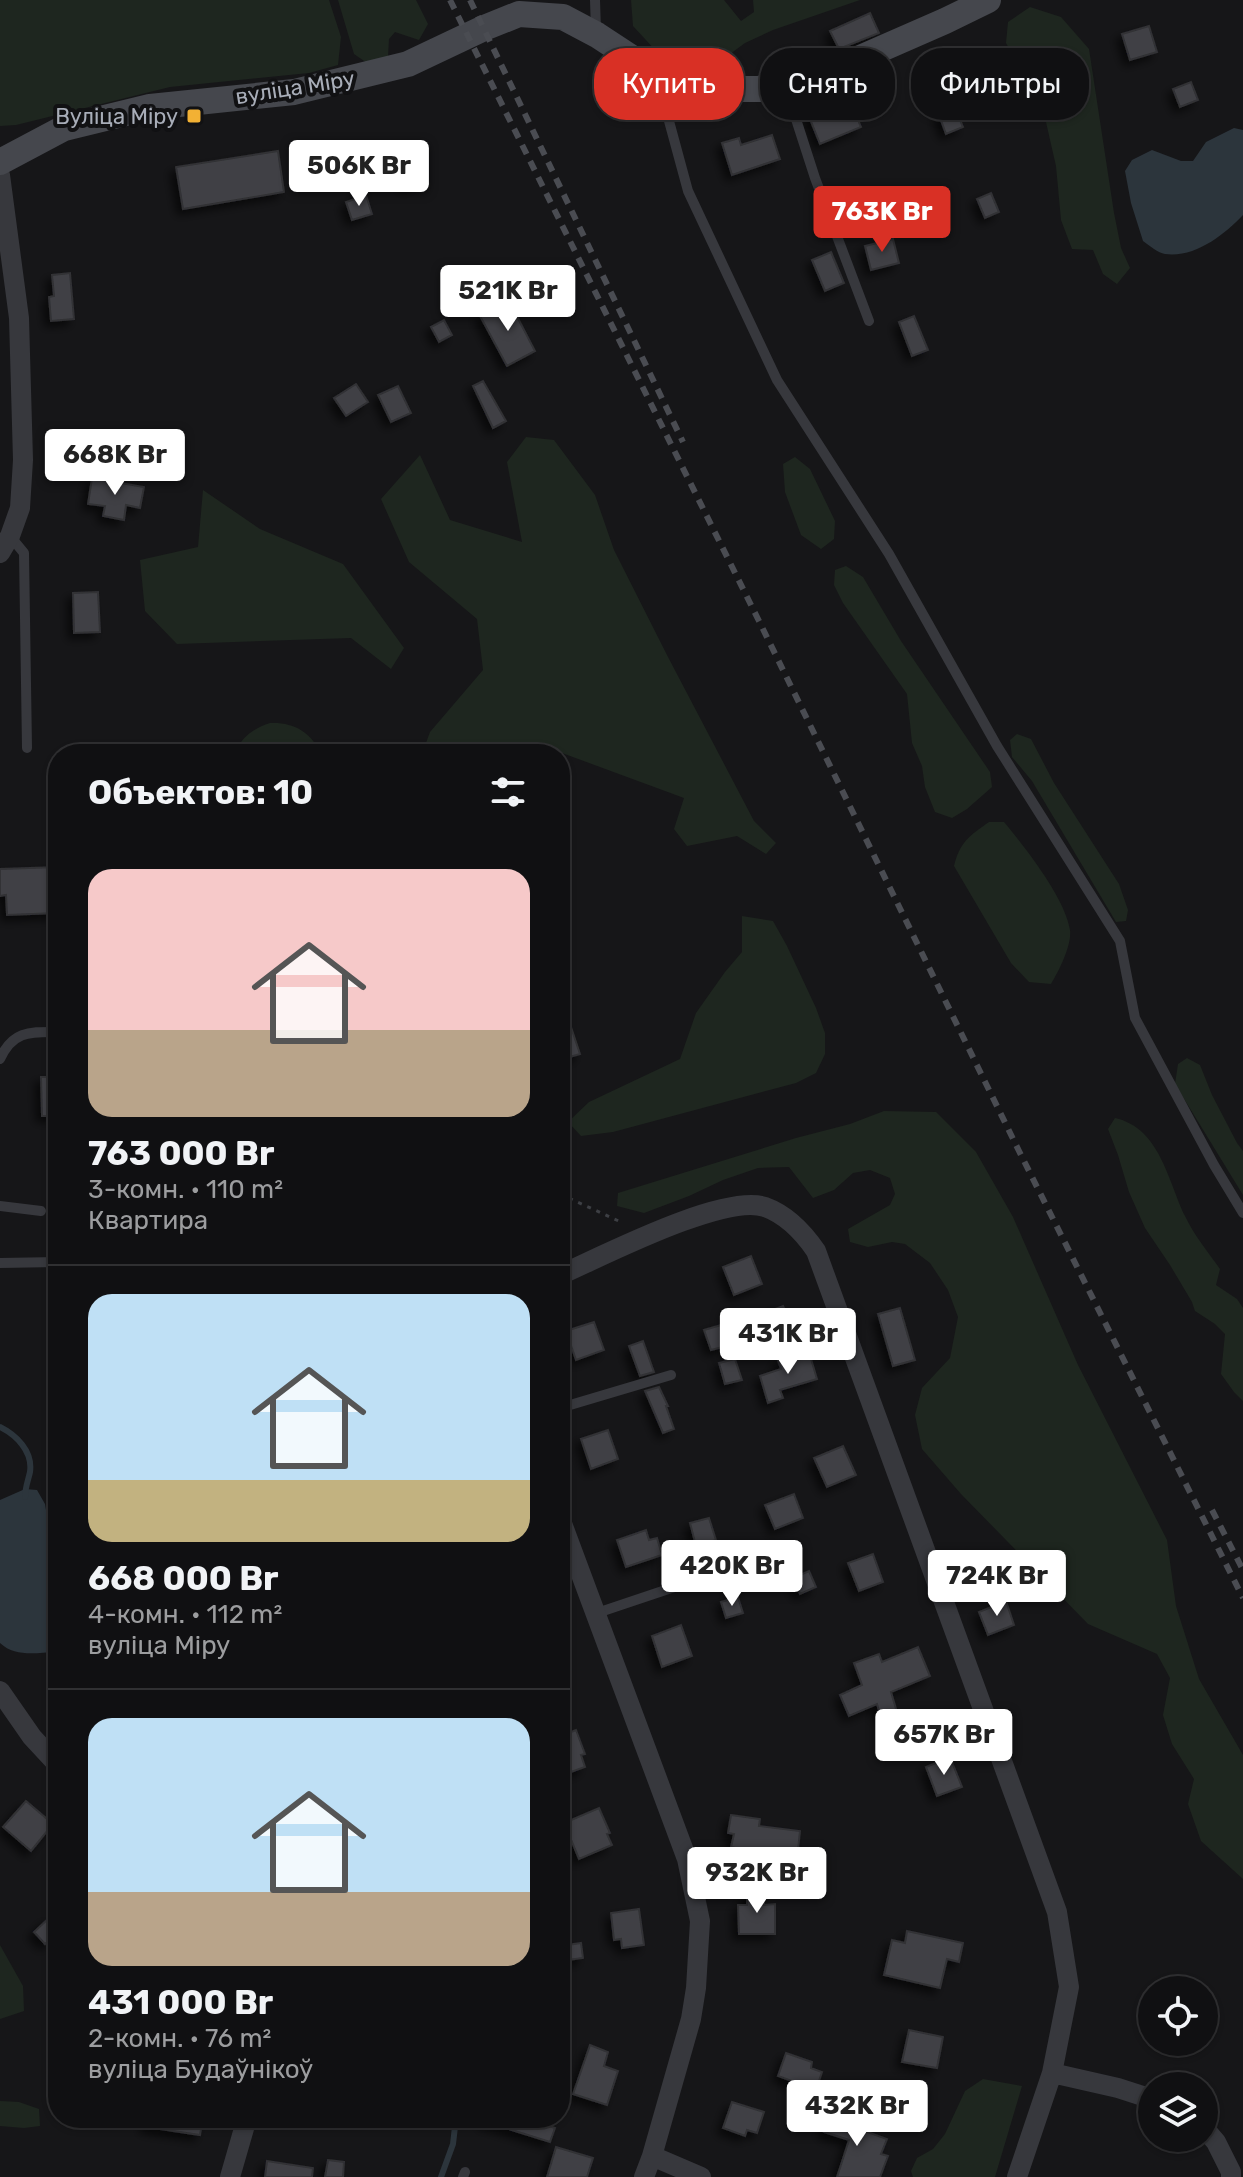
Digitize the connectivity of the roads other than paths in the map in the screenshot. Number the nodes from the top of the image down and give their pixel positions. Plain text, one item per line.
1 (595, 0) edge
2 (988, 0) edge
3 (597, 35) junction
4 (617, 48) edge
5 (883, 48) edge
6 (669, 120) edge
7 (796, 120) edge
8 (0, 162) edge
9 (0, 175) edge
10 (869, 321) dead end
11 (5, 544) edge
12 (27, 748) dead end
13 (48, 1032) edge
14 (0, 1059) edge
15 (0, 1206) edge
16 (41, 1211) dead end
17 (1243, 1213) edge
18 (48, 1262) edge
19 (0, 1263) edge
20 (570, 1271) edge
21 (671, 1375) dead end
22 (570, 1405) edge
23 (570, 1544) edge
24 (749, 1562) dead end
25 (597, 1613) junction
26 (0, 1691) edge
27 (48, 1754) edge
28 (1052, 2073) junction
29 (1138, 2094) edge
30 (244, 2128) edge
31 (1218, 2146) edge
32 (652, 2156) junction
33 (230, 2177) edge
34 (644, 2177) edge
35 (701, 2177) edge
36 (1017, 2177) edge
37 (1231, 2177) edge

1 - 3 lane
2 - 5 street, вуліца Міру
3 - 4 street, вуліца Міру
3 - 8 street, вуліца Міру
6 - 17 lane
7 - 10 lane
9 - 11 street
11 - 12 lane
13 - 14 lane
15 - 16 lane
18 - 19 lane
20 - 28 street
21 - 22 lane
23 - 25 street
24 - 25 lane
25 - 32 street
26 - 27 street
28 - 29 street
28 - 36 street
30 - 33 street
31 - 37 street
32 - 34 street
32 - 35 street

